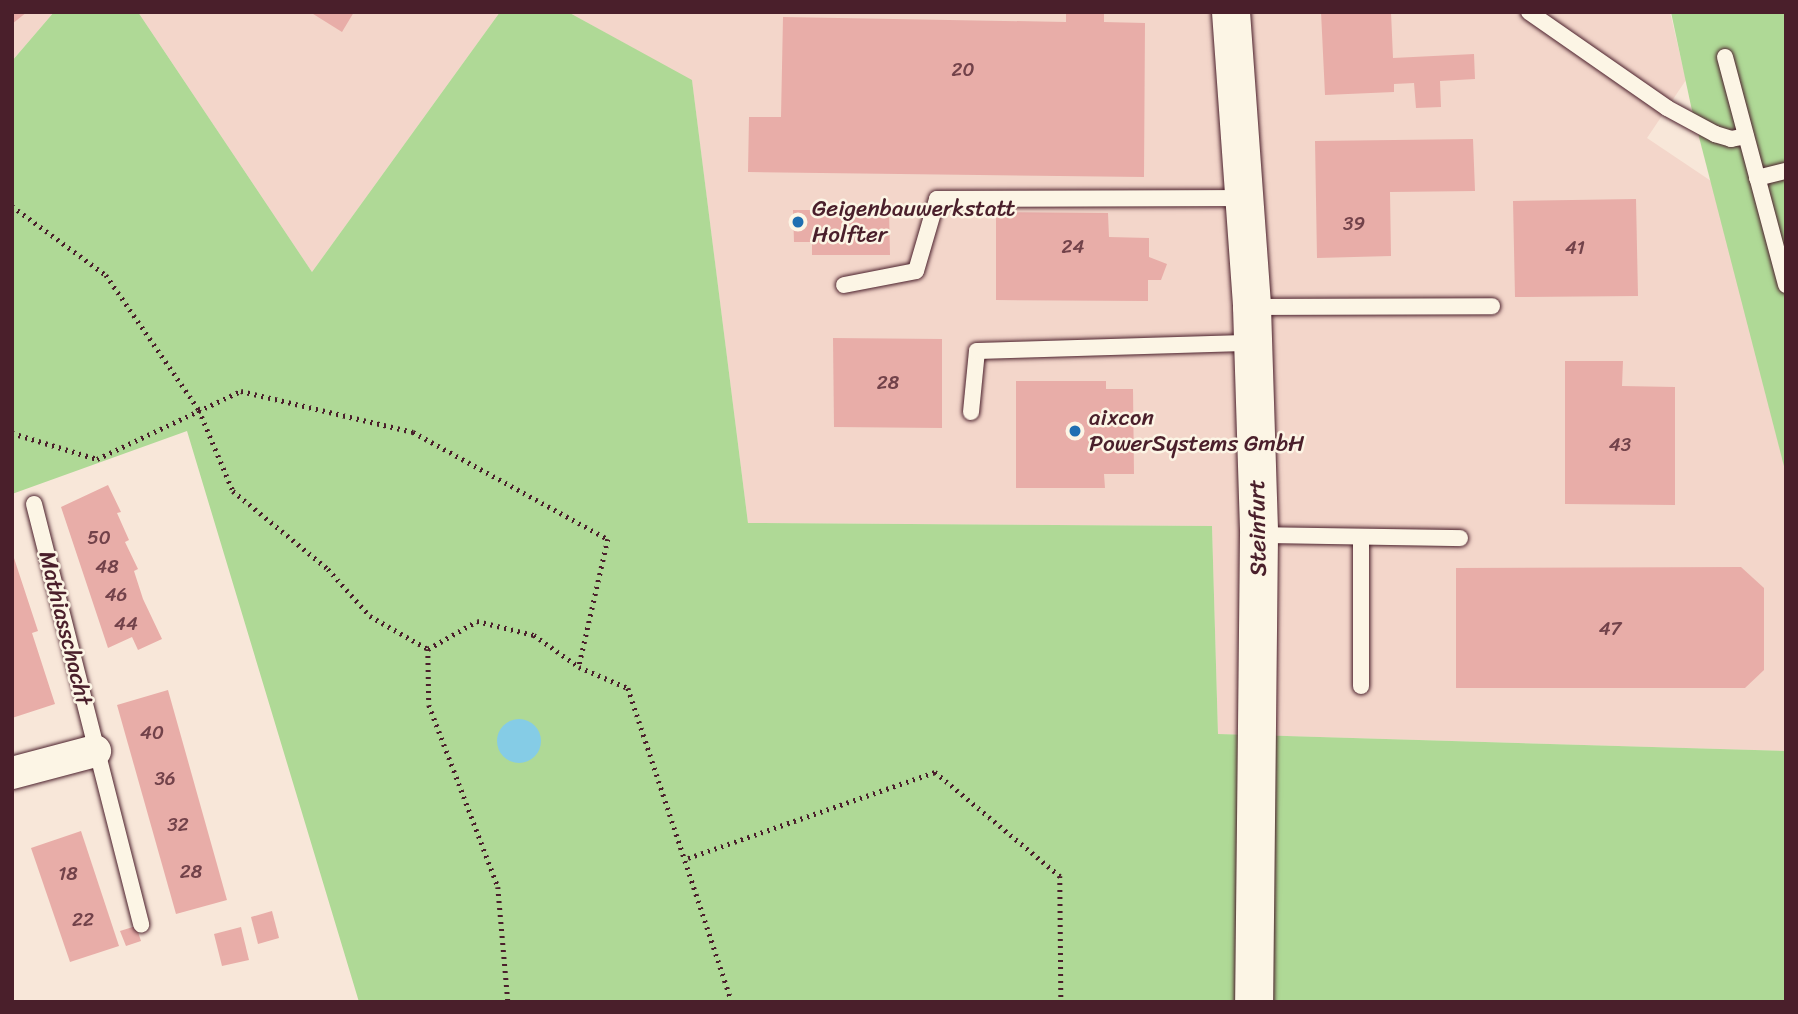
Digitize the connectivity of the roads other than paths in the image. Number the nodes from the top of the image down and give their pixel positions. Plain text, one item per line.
1 (1231, 12) edge
2 (1530, 12) edge
3 (1725, 57) dead end
4 (1746, 136) junction
5 (1786, 171) edge
6 (1757, 178) junction
7 (1246, 198) junction
8 (844, 285) dead end
9 (1786, 285) edge
10 (1492, 306) dead end
11 (1252, 325) junction
12 (971, 412) dead end
13 (34, 504) dead end
14 (1259, 535) junction
15 (1361, 537) junction
16 (1460, 538) dead end
17 (1361, 686) dead end
18 (95, 751) junction
19 (12, 773) edge
20 (141, 925) dead end
21 (1254, 1002) edge

1 - 7 street, Steinfurt
2 - 4 lane
3 - 4 lane
4 - 6 lane
5 - 6 lane
6 - 9 lane
7 - 8 lane
7 - 11 street, Steinfurt
10 - 11 lane
11 - 12 lane
11 - 14 street, Steinfurt
13 - 18 lane, Mathiasschacht
14 - 15 lane
14 - 21 street, Steinfurt
15 - 16 lane
15 - 17 lane
18 - 19 street
18 - 20 lane, Mathiasschacht

